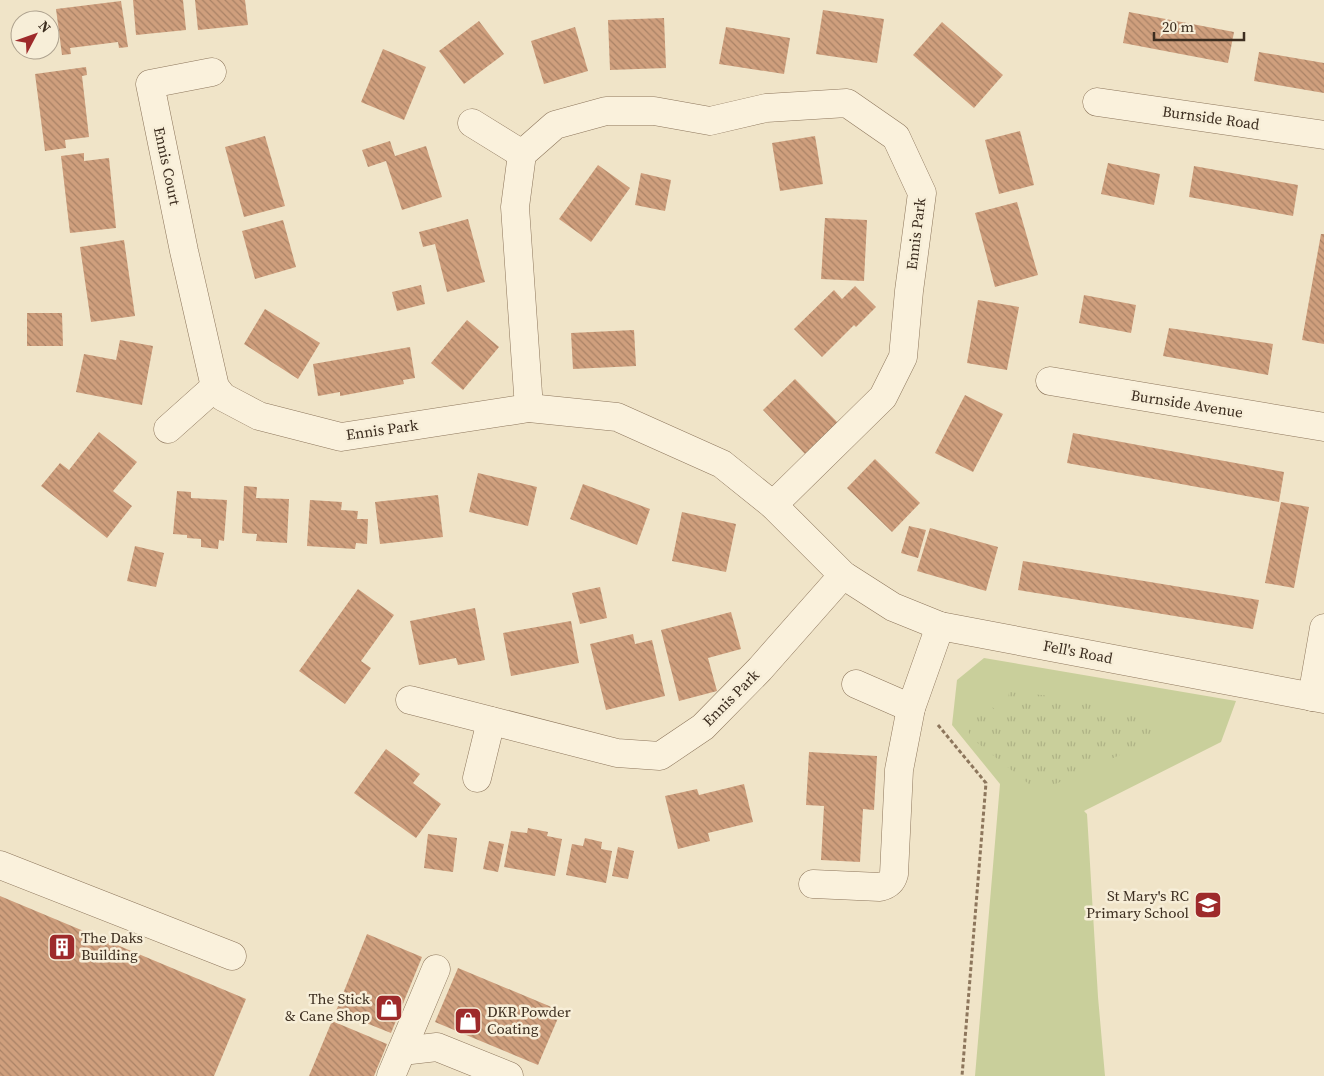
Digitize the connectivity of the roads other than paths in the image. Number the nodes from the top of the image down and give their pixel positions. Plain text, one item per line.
1 (212, 72) dead end
2 (1098, 102) dead end
3 (472, 123) dead end
4 (1324, 135) edge
5 (522, 154) junction
6 (1050, 381) dead end
7 (215, 388) junction
8 (529, 408) junction
9 (1324, 427) edge
10 (168, 429) dead end
11 (773, 505) junction
12 (843, 575) junction
13 (940, 626) junction
14 (1324, 628) edge
15 (856, 684) dead end
16 (1318, 698) edge
17 (410, 700) dead end
18 (911, 708) junction
19 (491, 721) junction
20 (477, 778) dead end
21 (0, 865) edge
22 (813, 884) dead end
23 (232, 956) dead end
24 (436, 969) dead end
25 (402, 1051) junction
26 (391, 1076) edge
27 (509, 1076) edge

1 - 7 street, Ennis Court
2 - 4 street, Burnside Road
3 - 5 street
5 - 8 street
5 - 11 street, Ennis Park
6 - 9 street, Burnside Avenue
7 - 8 street, Ennis Park
7 - 10 street
8 - 11 street, Ennis Park
11 - 12 street, Ennis Park
12 - 13 street, Fell's Road
12 - 19 street, Ennis Park
13 - 16 street, Fell's Road
13 - 18 street
14 - 16 street
15 - 18 street
17 - 19 street, Ennis Park
18 - 22 street
19 - 20 street
21 - 23 street
24 - 25 street
25 - 26 street
25 - 27 street

